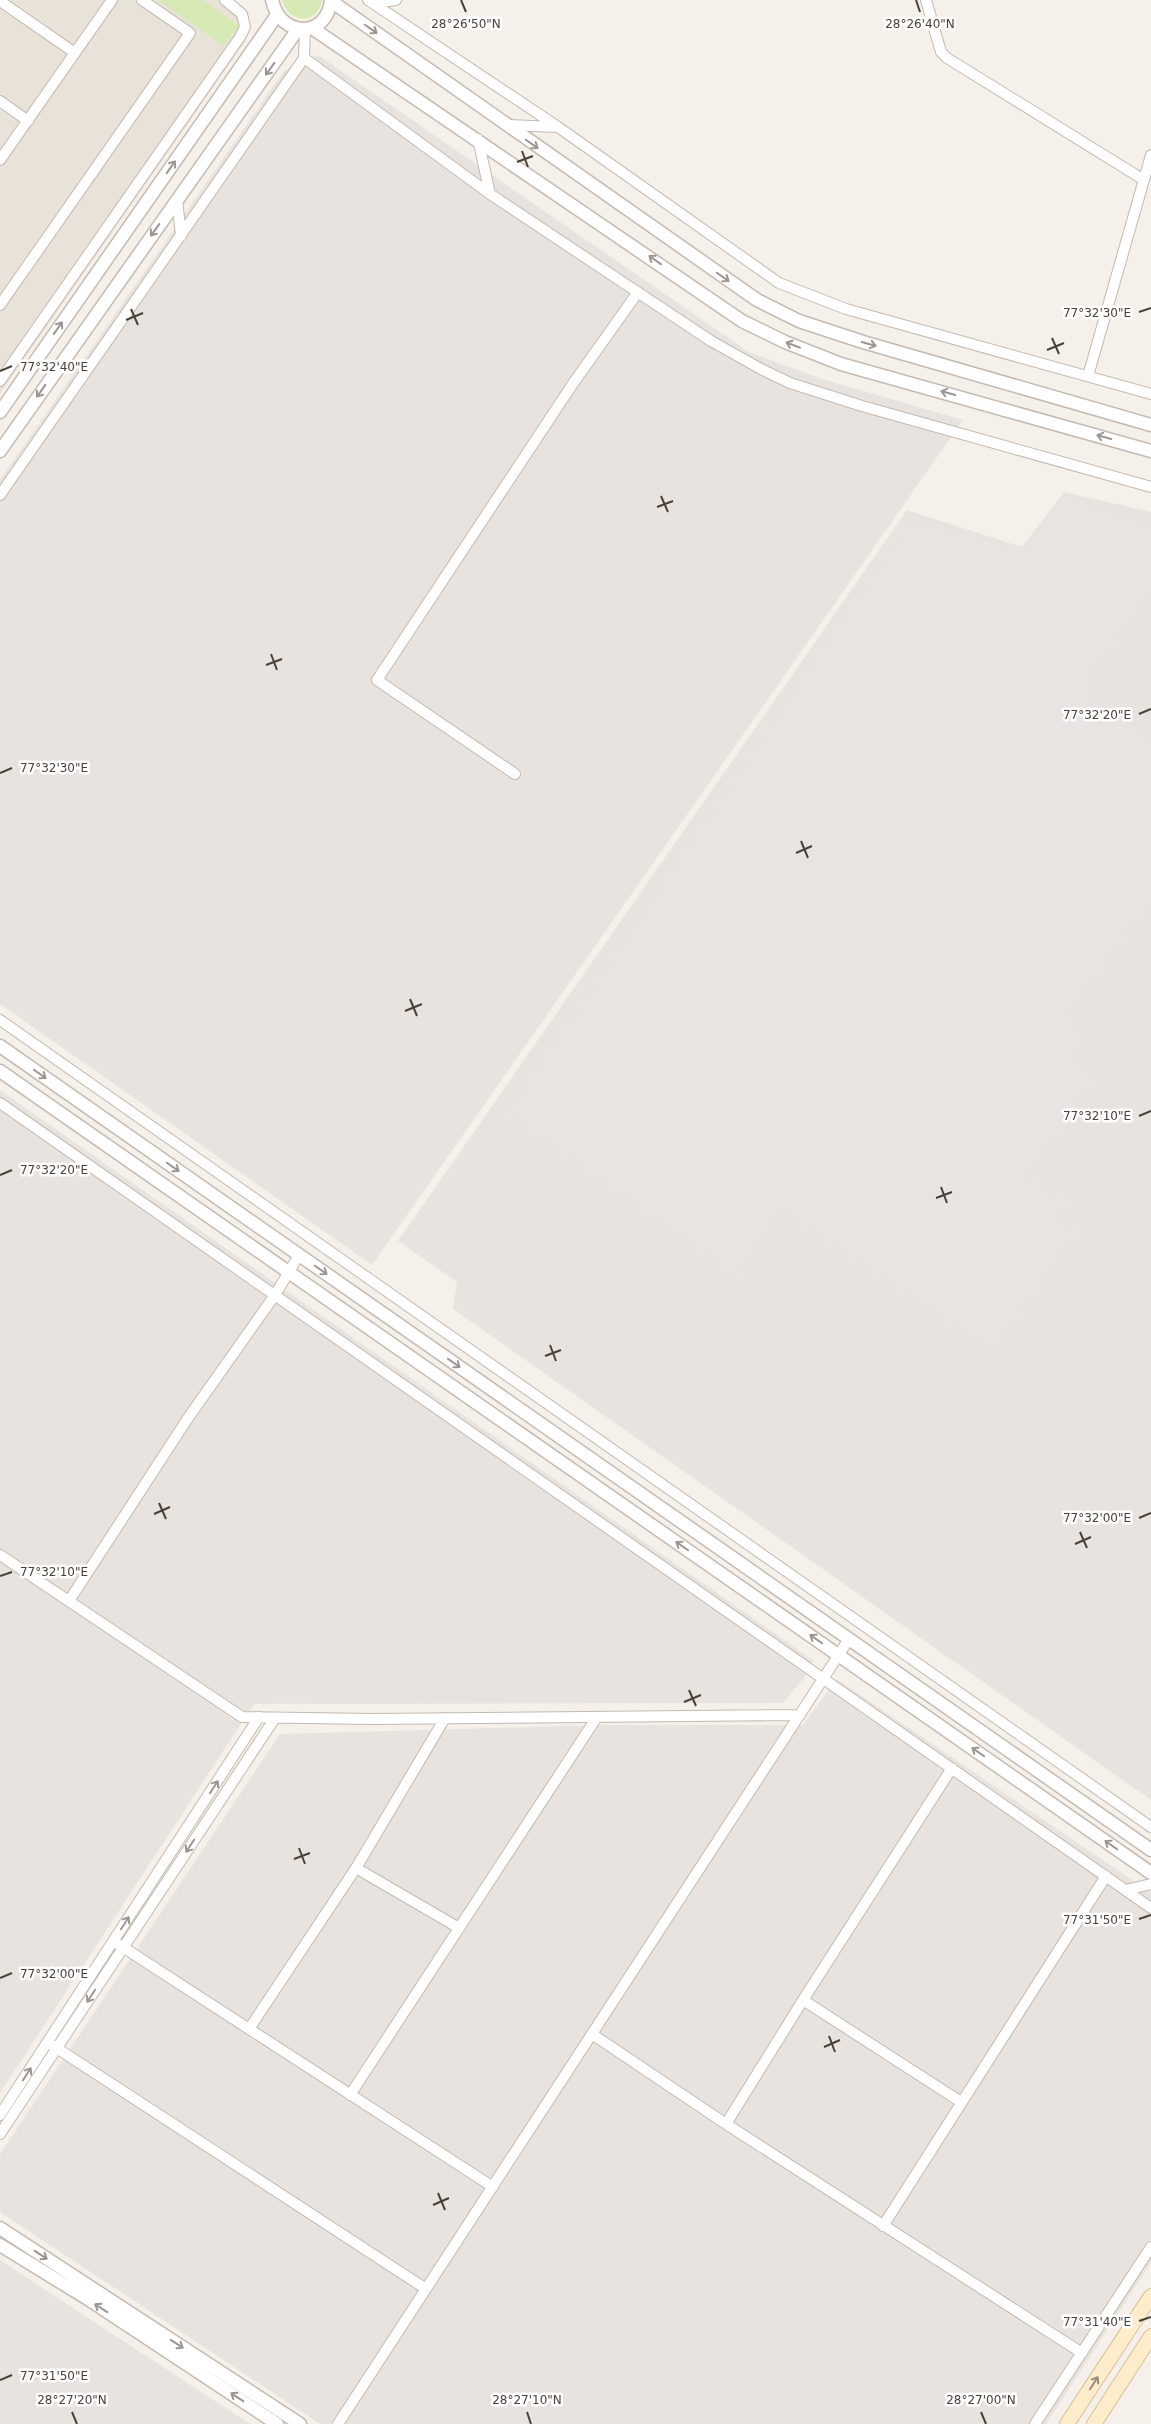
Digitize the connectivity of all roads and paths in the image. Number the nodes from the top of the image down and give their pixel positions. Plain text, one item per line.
1 (112, 0) edge
2 (142, 0) edge
3 (225, 0) edge
4 (331, 0) edge
5 (396, 0) edge
6 (926, 0) edge
7 (0, 1) edge
8 (371, 2) edge
9 (272, 5) edge
10 (305, 29) junction
11 (75, 53) junction
12 (304, 58) junction
13 (0, 101) edge
14 (28, 121) junction
15 (505, 125) junction
16 (558, 127) junction
17 (478, 139) junction
18 (1151, 155) edge
19 (0, 160) edge
20 (1144, 180) junction
21 (154, 191) junction
22 (490, 194) junction
23 (128, 198) junction
24 (177, 199) junction
25 (181, 236) junction
26 (638, 292) junction
27 (0, 305) edge
28 (1088, 376) junction
29 (0, 381) edge
30 (1151, 394) edge
31 (0, 412) edge
32 (1151, 425) edge
33 (0, 450) edge
34 (1151, 450) edge
35 (1151, 487) edge
36 (0, 495) edge
37 (514, 774) dead end
38 (0, 1020) edge
39 (0, 1046) edge
40 (0, 1071) edge
41 (0, 1103) edge
42 (299, 1255) junction
43 (288, 1272) junction
44 (274, 1296) junction
45 (0, 1555) edge
46 (69, 1601) junction
47 (850, 1639) junction
48 (839, 1655) junction
49 (824, 1678) junction
50 (800, 1716) junction
51 (259, 1717) junction
52 (597, 1717) junction
53 (275, 1718) junction
54 (445, 1718) junction
55 (952, 1768) junction
56 (1151, 1827) edge
57 (1151, 1850) edge
58 (356, 1868) junction
59 (1151, 1873) edge
60 (1106, 1876) junction
61 (1151, 1884) edge
62 (1125, 1890) junction
63 (1151, 1908) edge
64 (459, 1928) junction
65 (113, 1941) junction
66 (123, 1948) junction
67 (803, 2000) junction
68 (250, 2029) junction
69 (592, 2034) junction
70 (47, 2042) junction
71 (57, 2048) junction
72 (350, 2095) junction
73 (961, 2102) junction
74 (0, 2115) edge
75 (726, 2124) junction
76 (0, 2134) edge
77 (493, 2187) junction
78 (883, 2226) junction
79 (0, 2228) edge
80 (0, 2244) edge
81 (1151, 2247) edge
82 (426, 2289) junction
83 (1151, 2296) edge
84 (1151, 2336) edge
85 (1082, 2353) junction
86 (277, 2424) edge
87 (300, 2424) edge
88 (338, 2424) edge
89 (1035, 2424) edge
90 (1068, 2424) edge
91 (1094, 2424) edge

1 - 11 street
2 - 27 street
3 - 23 street
4 - 10 street
4 -> 15 street
5 - 8 street
6 - 20 street
7 - 11 street
8 - 16 street
9 - 10 street
21 -> 9 street
10 - 12 street
10 - 17 street
10 -> 24 street
11 - 14 street
12 - 22 street
12 - 25 street
13 - 14 street
14 - 19 street
15 - 16 street
15 -> 32 street
16 - 28 street
17 - 22 street
34 -> 17 street
18 - 20 street
20 - 28 street
21 - 23 street
31 -> 21 street
22 - 26 street
23 - 29 street
24 - 25 street
24 -> 33 street
25 - 36 street
26 - 35 street
26 - 37 street
28 - 30 street
38 - 56 street
39 -> 42 street
40 - 43 street
41 - 44 street
42 - 43 street
42 -> 47 street
43 - 44 street
48 -> 43 street
44 - 46 street
44 - 49 street
45 - 46 street
46 - 51 street
47 - 48 street
47 - 57 street
48 - 49 street
59 -> 48 street
49 - 50 street
49 - 55 street
50 - 52 street
50 - 69 street
51 - 53 street
65 -> 51 street
52 - 54 street
52 - 64 street
53 - 54 street
53 -> 66 street
54 - 58 street
55 - 60 street
55 - 67 street
58 - 64 street
58 - 68 street
60 - 62 street
60 - 73 street
61 - 62 street
62 - 63 street
64 - 72 street
65 - 66 street
65 - 70 street
66 - 68 street
66 -> 71 street
67 - 73 street
67 - 75 street
68 - 72 street
69 - 75 street
69 - 77 street
70 - 71 street
74 -> 70 street
71 - 76 street
71 - 82 street
72 - 77 street
73 - 78 street
75 - 78 street
77 - 82 street
78 - 85 street
79 -> 87 street
86 -> 80 street
81 - 85 street
82 - 88 street
90 -> 83 main road
84 - 91 main road
85 - 89 street

